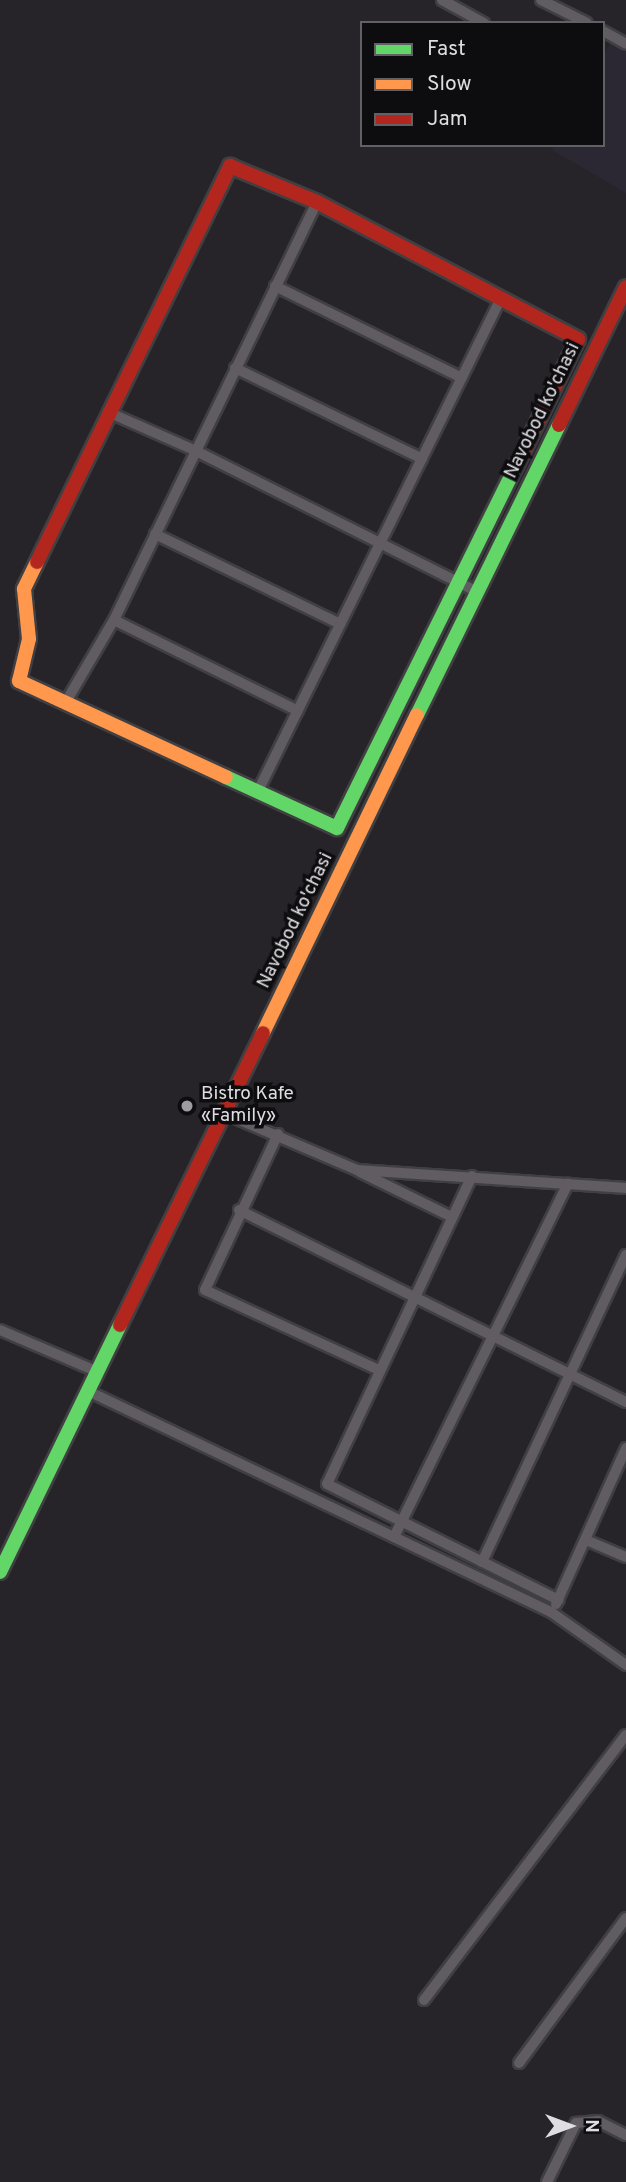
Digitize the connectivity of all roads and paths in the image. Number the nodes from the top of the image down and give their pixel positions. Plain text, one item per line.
1 (442, 0) edge
2 (541, 0) edge
3 (480, 21) edge
4 (583, 21) edge
5 (605, 36) edge
6 (626, 44) edge
7 (317, 202) junction
8 (275, 286) junction
9 (626, 287) edge
10 (500, 300) junction
11 (235, 368) junction
12 (462, 378) junction
13 (108, 412) junction
14 (194, 450) junction
15 (422, 459) junction
16 (155, 534) junction
17 (381, 542) junction
18 (461, 582) junction
19 (476, 591) junction
20 (114, 620) junction
21 (340, 624) junction
22 (67, 700) junction
23 (298, 711) junction
24 (259, 789) junction
25 (223, 1113) junction
26 (278, 1134) junction
27 (357, 1170) junction
28 (472, 1176) junction
29 (568, 1183) junction
30 (626, 1188) edge
31 (239, 1209) junction
32 (452, 1217) junction
33 (626, 1255) edge
34 (413, 1295) junction
35 (0, 1330) edge
36 (491, 1334) junction
37 (379, 1370) junction
38 (98, 1372) junction
39 (569, 1372) junction
40 (88, 1391) junction
41 (626, 1402) edge
42 (626, 1448) edge
43 (623, 1461) edge
44 (403, 1522) junction
45 (394, 1537) junction
46 (586, 1540) junction
47 (626, 1557) edge
48 (482, 1562) junction
49 (0, 1572) edge
50 (559, 1600) junction
51 (551, 1612) junction
52 (626, 1665) edge
53 (626, 1735) edge
54 (626, 1918) edge
55 (424, 2000) dead end
56 (519, 2063) dead end
57 (626, 2135) edge
58 (547, 2182) edge

1 - 3 street
2 - 4 street
5 - 6 street
7 - 8 street
7 - 10 street
7 - 13 street
8 - 11 street
8 - 12 street
9 - 19 street, Navobod ko'chasi
10 - 12 street
10 - 18 street
11 - 14 street
11 - 15 street
12 - 15 street
13 - 14 street
13 - 22 street
14 - 16 street
14 - 17 street
15 - 17 street
16 - 20 street
16 - 21 street
17 - 18 street
17 - 21 street
18 - 19 street
18 - 24 street
19 - 25 street, Navobod ko'chasi
20 - 22 street
20 - 23 street
21 - 23 street
22 - 24 street
23 - 24 street
25 - 26 street
25 - 38 street, Navobod ko'chasi
26 - 27 street
26 - 31 street
27 - 28 street
27 - 32 street
28 - 29 street
28 - 32 street
29 - 30 street
29 - 36 street
31 - 34 street
31 - 37 street
32 - 34 street
33 - 39 street
34 - 36 street
34 - 37 street
35 - 38 street
36 - 39 street
36 - 44 street
37 - 44 street
38 - 40 street, Navobod ko'chasi
39 - 41 street
39 - 48 street
40 - 45 street
40 - 49 street, Navobod ko'chasi
42 - 43 street
43 - 46 street
44 - 45 street
44 - 48 street
45 - 51 street
46 - 47 street
46 - 50 street
48 - 50 street
50 - 51 street
51 - 52 street
53 - 55 street
54 - 56 street
57 - 58 street

